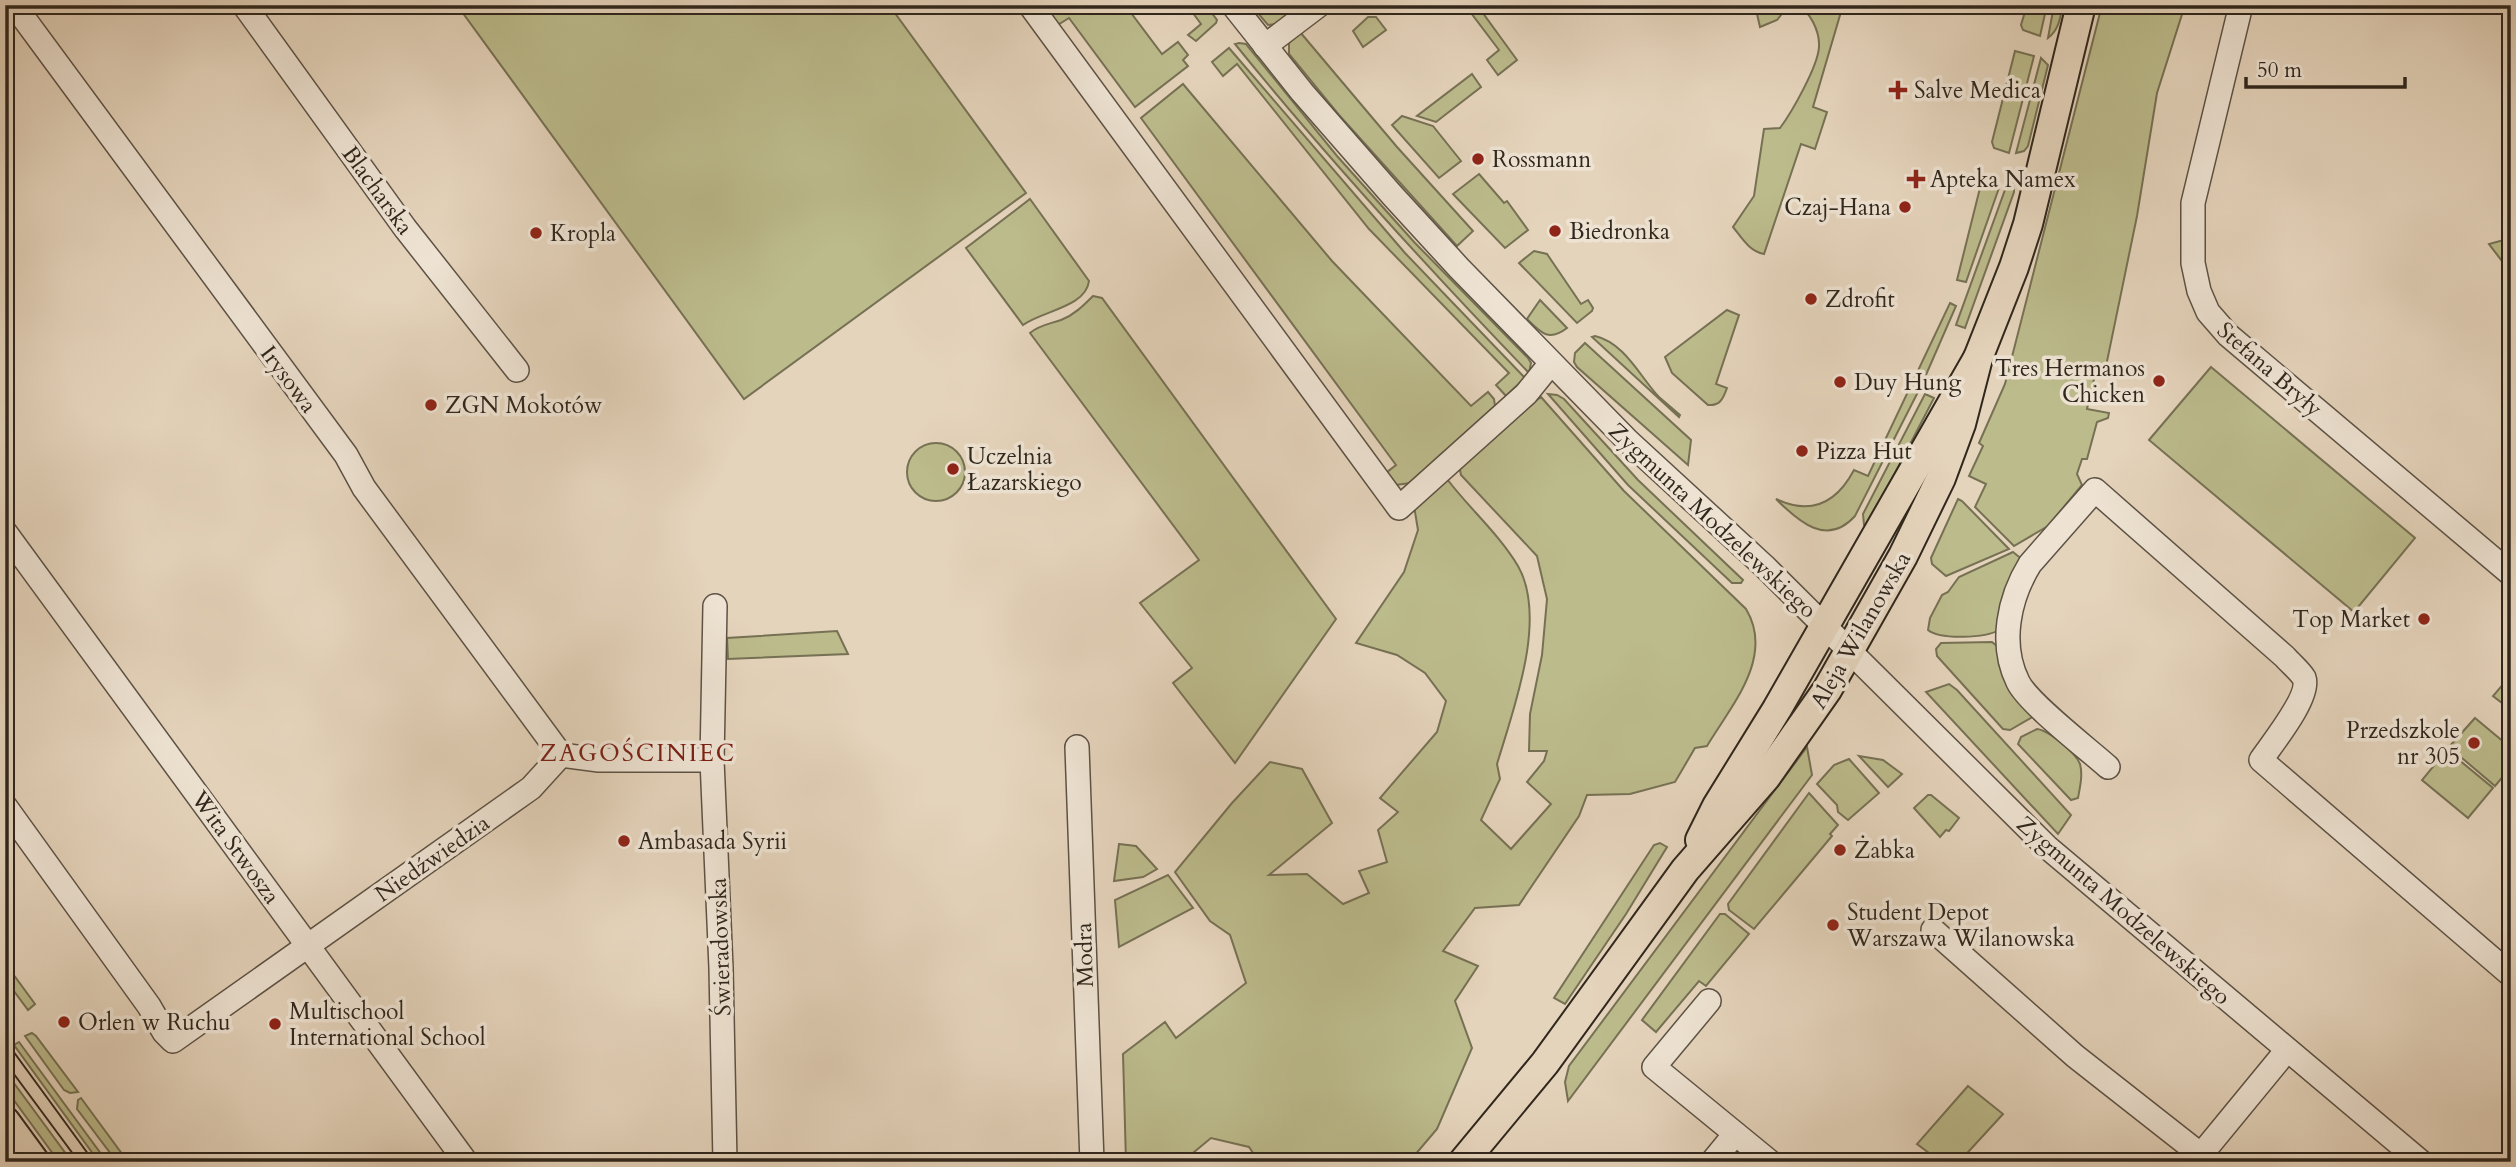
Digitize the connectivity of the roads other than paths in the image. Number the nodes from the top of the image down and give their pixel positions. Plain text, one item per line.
1 (14, 5) edge
2 (244, 5) edge
3 (1030, 5) edge
4 (1233, 5) edge
5 (1320, 5) edge
6 (2081, 5) edge
7 (2241, 5) edge
8 (1265, 47) junction
9 (1978, 358) junction
10 (1551, 363) junction
11 (517, 370) dead end
12 (5, 532) edge
13 (2511, 574) edge
14 (715, 606) dead end
15 (1825, 626) junction
16 (1850, 651) junction
17 (1077, 747) dead end
18 (561, 755) junction
19 (712, 760) junction
20 (2108, 767) dead end
21 (5, 806) edge
22 (1685, 870) junction
23 (1933, 929) dead end
24 (307, 946) junction
25 (2511, 975) edge
26 (1709, 1001) dead end
27 (2287, 1050) junction
28 (5, 1121) edge
29 (1735, 1134) junction
30 (2198, 1158) edge
31 (35, 1162) edge
32 (466, 1162) edge
33 (725, 1162) edge
34 (1092, 1162) edge
35 (1463, 1162) edge
36 (1712, 1162) edge
37 (1770, 1162) edge
38 (2421, 1162) edge

1 - 18 street, Irysowa
2 - 11 street, Blacharska
3 - 10 street
4 - 8 street, Zygmunta Modzelewskiego
5 - 8 street
6 - 9 main road, Aleja Wilanowska
7 - 13 street, Stefana Bryły
8 - 10 street, Zygmunta Modzelewskiego
9 - 15 main road, Aleja Wilanowska
9 - 16 main road, Aleja Wilanowska
10 - 15 street, Zygmunta Modzelewskiego
12 - 24 street, Wita Stwosza
14 - 19 street, Świeradowska
15 - 16 street, Zygmunta Modzelewskiego
15 - 22 main road, Aleja Wilanowska
16 - 22 main road, Aleja Wilanowska
16 - 27 street, Zygmunta Modzelewskiego
17 - 34 street, Modra
18 - 19 street
18 - 24 street, Niedźwiedzia
19 - 33 street, Świeradowska
20 - 25 street
21 - 24 street, Niedźwiedzia
22 - 35 main road, Aleja Wilanowska
23 - 30 street
24 - 32 street, Wita Stwosza
26 - 29 street
27 - 30 street
27 - 38 street, Zygmunta Modzelewskiego
28 - 31 main road
29 - 36 street
29 - 37 street

